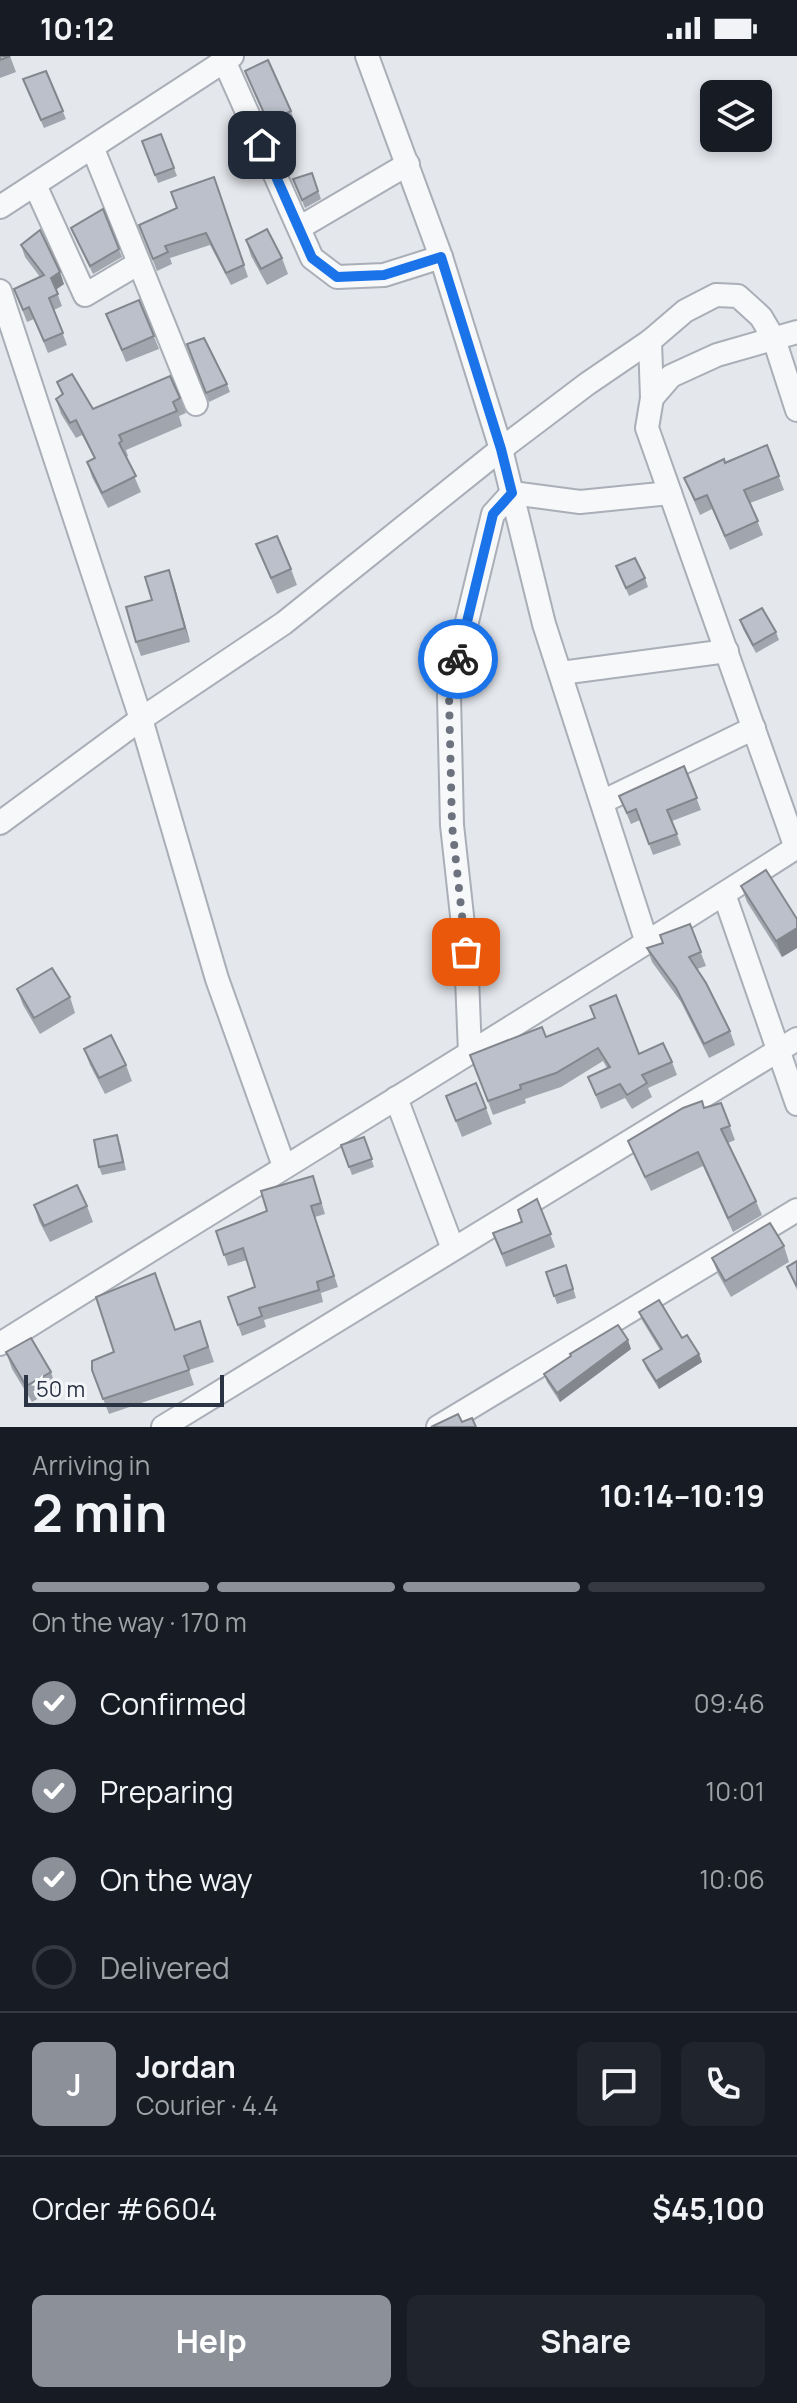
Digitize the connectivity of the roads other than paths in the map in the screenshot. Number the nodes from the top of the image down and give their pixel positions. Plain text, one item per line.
1 (367, 56) edge
2 (226, 58) edge
3 (93, 149) junction
4 (408, 164) junction
5 (35, 185) junction
6 (0, 207) edge
7 (299, 228) junction
8 (441, 257) junction
9 (139, 263) junction
10 (0, 291) edge
11 (797, 332) edge
12 (774, 339) junction
13 (650, 341) junction
14 (652, 398) junction
15 (196, 404) dead end
16 (797, 410) edge
17 (501, 449) junction
18 (512, 493) junction
19 (670, 493) junction
20 (727, 651) junction
21 (561, 673) junction
22 (141, 719) junction
23 (754, 728) junction
24 (602, 802) junction
25 (0, 823) edge
26 (796, 847) edge
27 (724, 894) junction
28 (647, 943) junction
29 (788, 1044) edge
30 (470, 1053) junction
31 (396, 1098) junction
32 (797, 1104) edge
33 (284, 1166) junction
34 (797, 1210) edge
35 (453, 1249) junction
36 (0, 1344) edge
37 (163, 1427) edge
38 (438, 1427) edge

1 - 4 street
2 - 3 street
2 - 7 street
3 - 5 street
3 - 9 street
4 - 7 street
4 - 8 street
5 - 6 street
5 - 9 street
7 - 8 street
8 - 17 street
9 - 15 street
10 - 22 street
11 - 12 street
12 - 13 street
12 - 14 street
12 - 16 street
13 - 14 street
13 - 17 street
14 - 19 street
17 - 18 street
17 - 22 street
18 - 19 street
18 - 21 street
18 - 30 street
19 - 20 street
20 - 21 street
20 - 23 street
21 - 24 street
22 - 25 street
22 - 33 street
23 - 24 street
23 - 26 street
24 - 28 street
26 - 27 street
27 - 28 street
27 - 29 street
28 - 30 street
29 - 32 street
29 - 35 street
30 - 31 street
31 - 33 street
31 - 35 street
33 - 36 street
34 - 38 street
35 - 37 street

